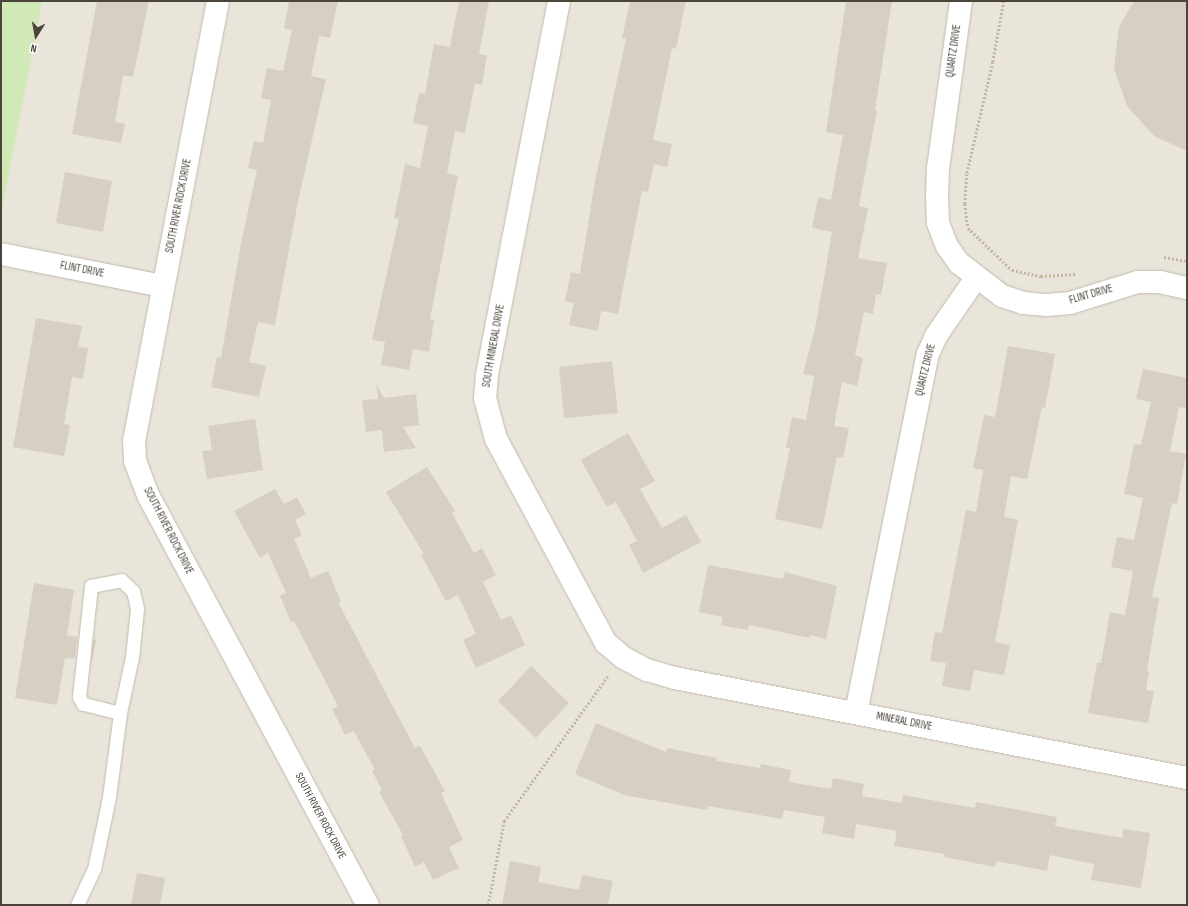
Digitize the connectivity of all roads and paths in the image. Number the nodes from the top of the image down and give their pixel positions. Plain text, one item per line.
1 (218, 1) edge
2 (559, 1) edge
3 (962, 1) edge
4 (1004, 1) edge
5 (1, 254) edge
6 (1162, 257) dead end
7 (1187, 261) edge
8 (1080, 273) dead end
9 (976, 278) junction
10 (163, 286) junction
11 (1187, 288) edge
12 (617, 666) junction
13 (120, 713) junction
14 (856, 713) junction
15 (1187, 778) edge
16 (77, 905) edge
17 (368, 905) edge
18 (488, 905) edge

1 - 10 street, SOUTH RIVER ROCK DRIVE
2 - 12 street, SOUTH MINERAL DRIVE
3 - 9 street, QUARTZ DRIVE
4 - 8 path
5 - 10 street, FLINT DRIVE
6 - 7 path
9 - 11 street, FLINT DRIVE
9 - 14 street, QUARTZ DRIVE
10 - 17 street, SOUTH RIVER ROCK DRIVE
12 - 14 street, MINERAL DRIVE
12 - 18 path
13 - 13 lane
13 - 16 lane
14 - 15 street, MINERAL DRIVE

